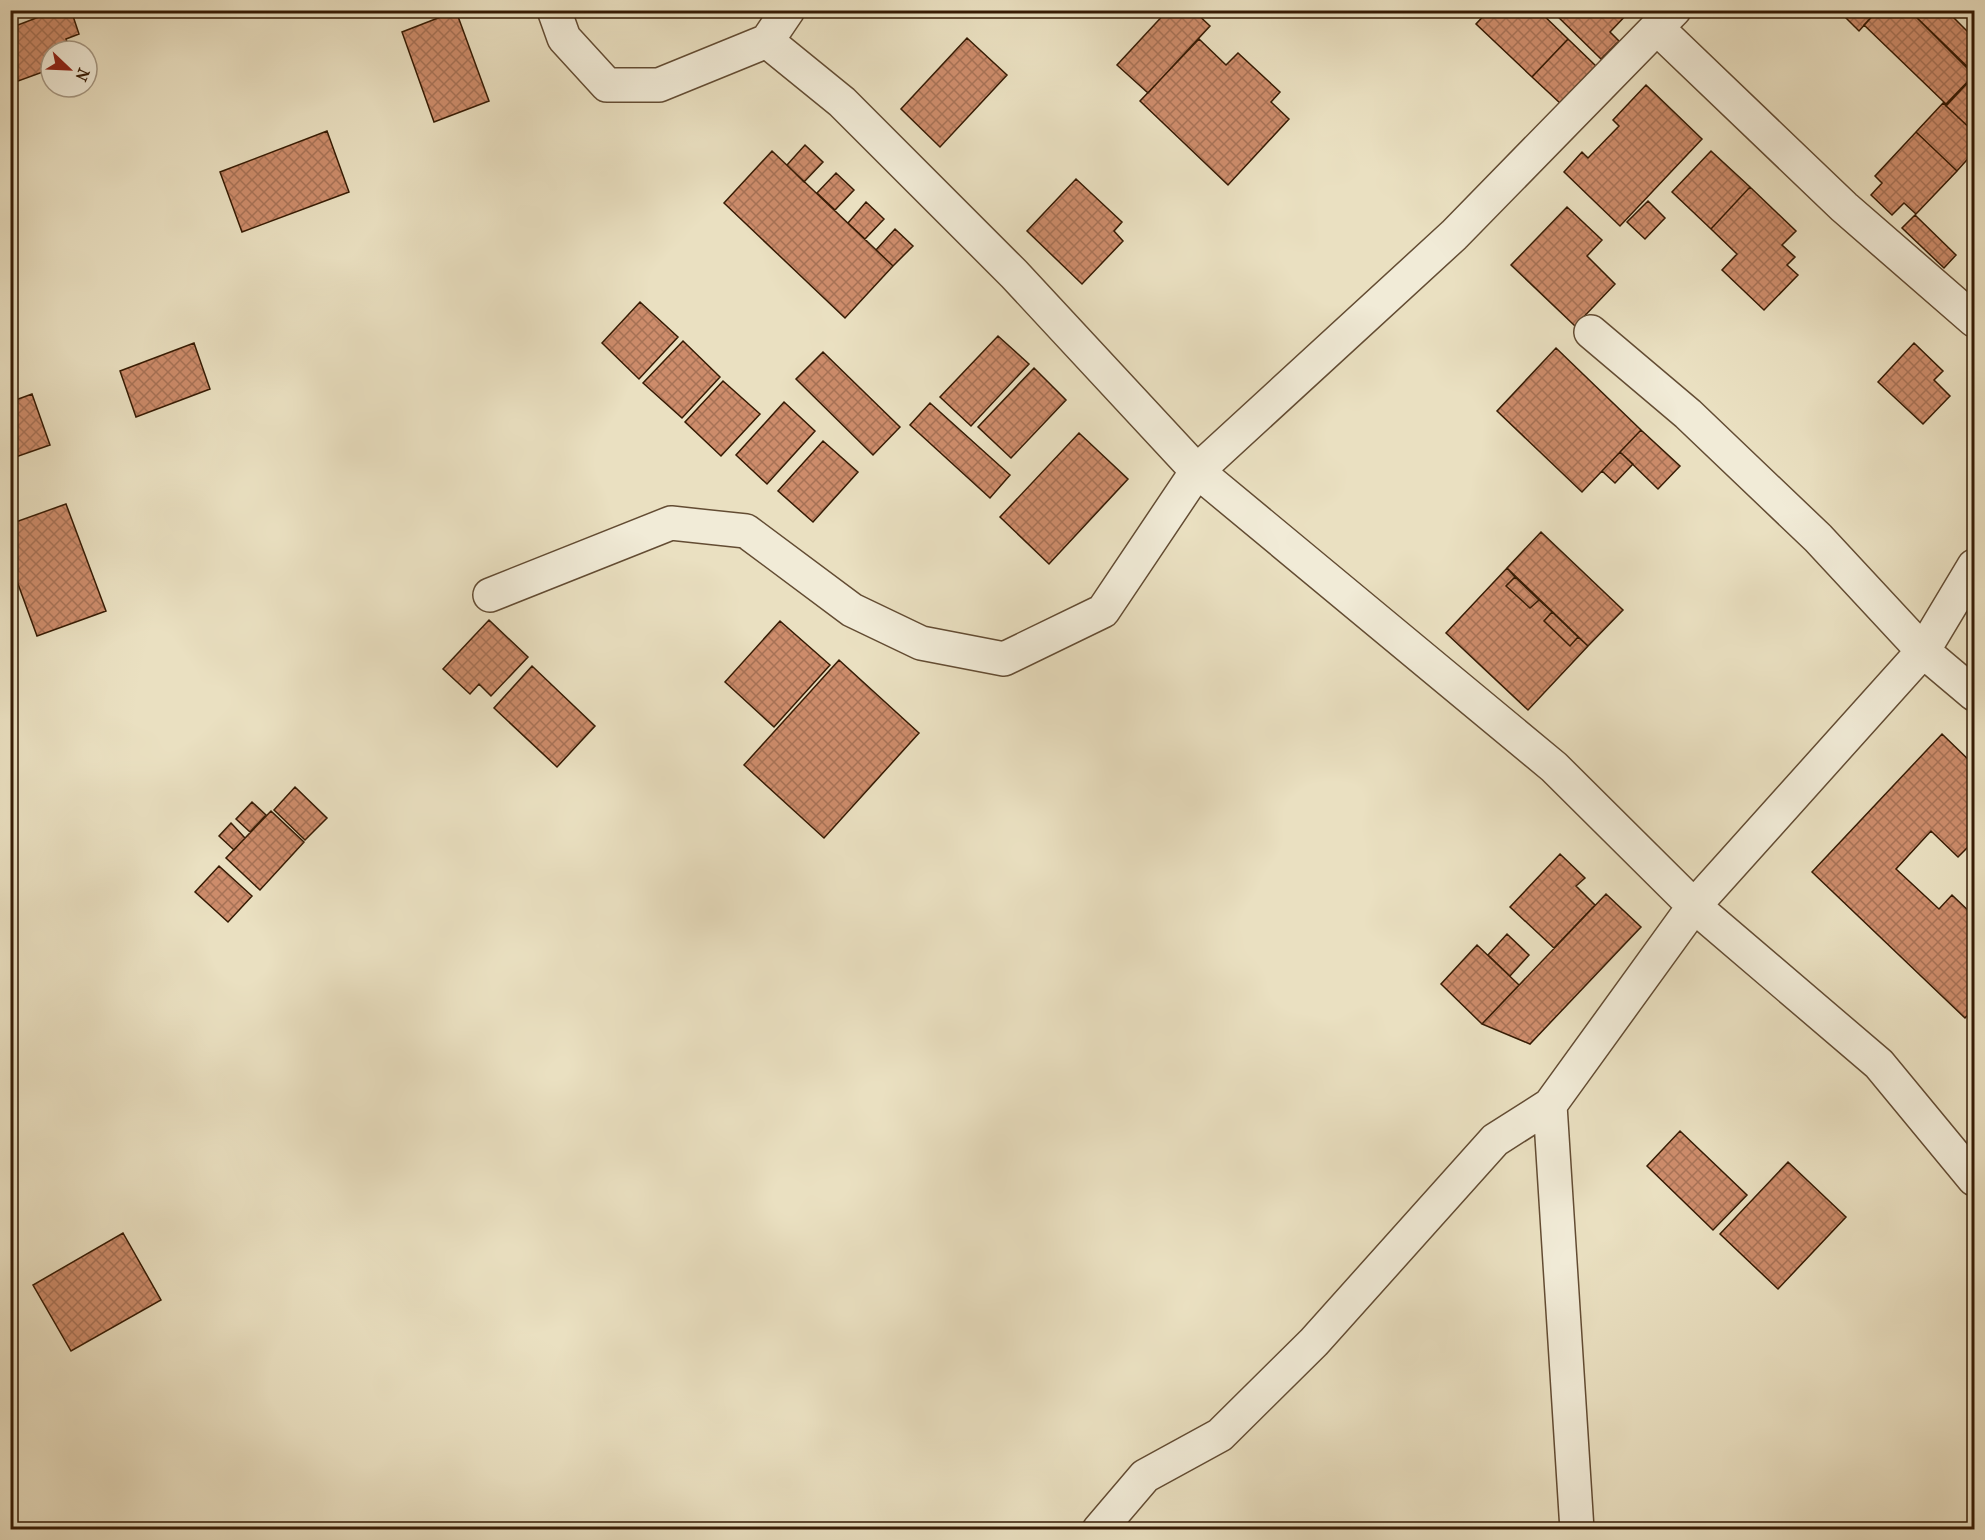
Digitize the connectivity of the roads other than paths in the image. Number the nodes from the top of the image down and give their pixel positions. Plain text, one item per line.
1 (554, 10) edge
2 (788, 10) edge
3 (1666, 19) edge
4 (767, 41) junction
5 (1974, 321) edge
6 (1591, 332) dead end
7 (1197, 471) junction
8 (1974, 566) edge
9 (490, 595) dead end
10 (1923, 651) junction
11 (1974, 694) edge
12 (1694, 906) junction
13 (1550, 1105) junction
14 (1974, 1179) edge
15 (1099, 1530) edge
16 (1577, 1530) edge

1 - 4 street
2 - 4 street
3 - 5 street
3 - 7 street
4 - 7 street
6 - 10 street
7 - 9 street
7 - 12 street
8 - 10 street
10 - 11 street
10 - 12 street
12 - 13 street
12 - 14 street
13 - 15 street
13 - 16 street

